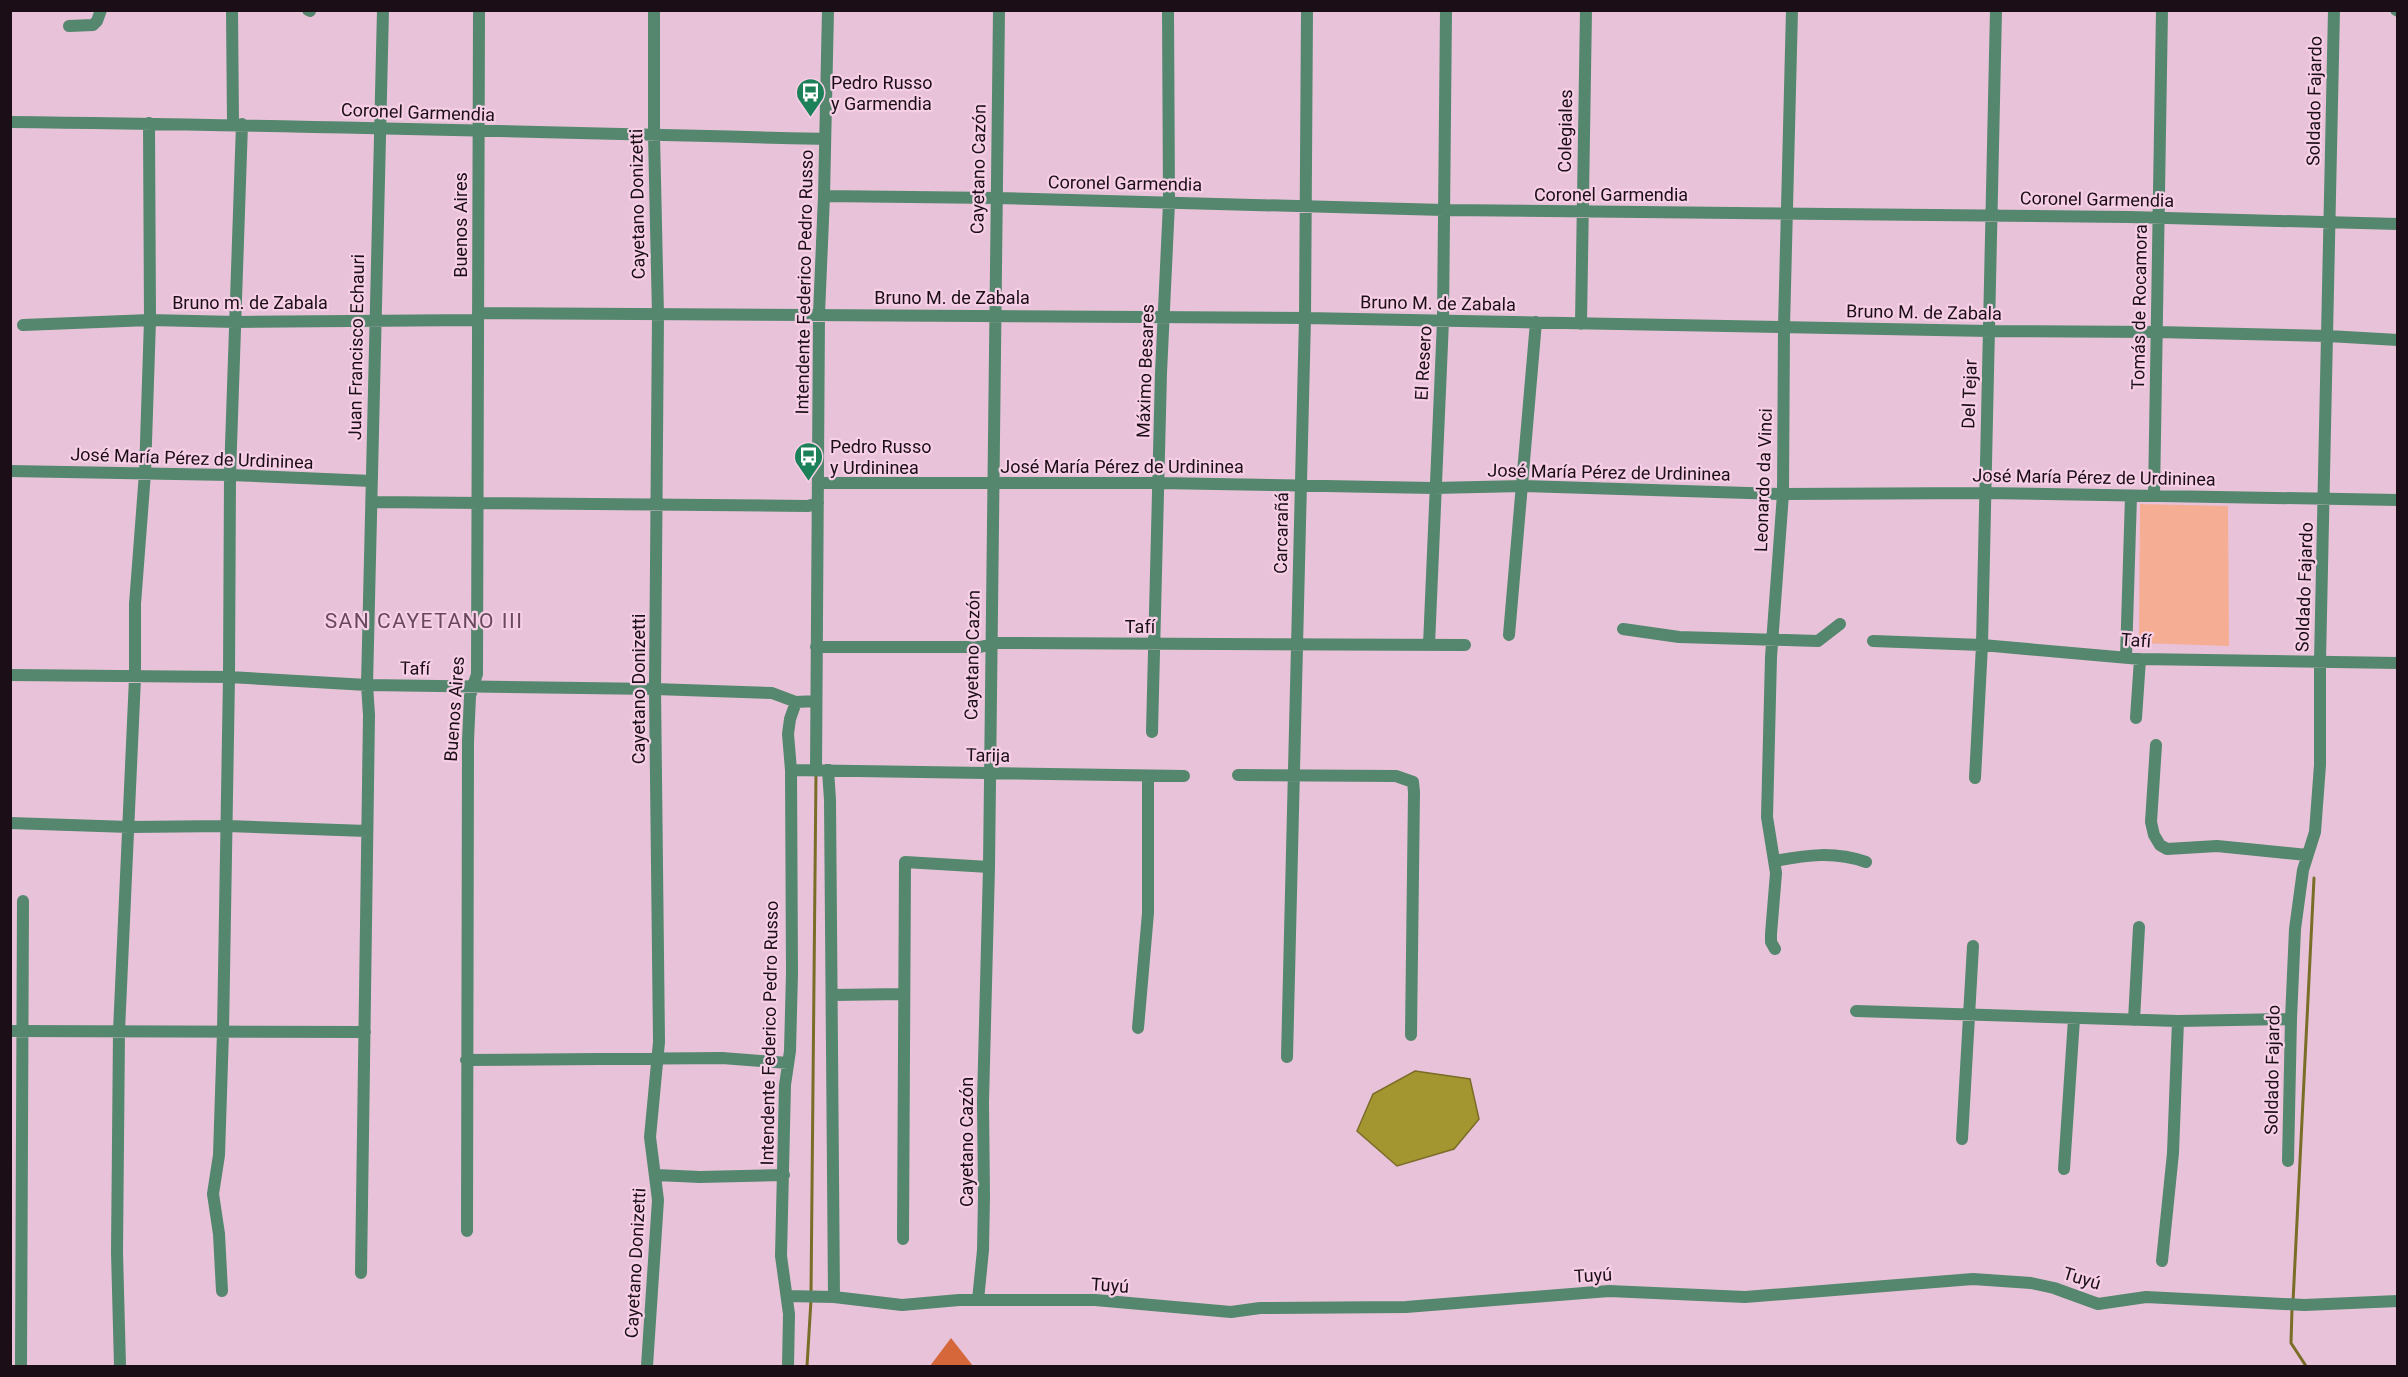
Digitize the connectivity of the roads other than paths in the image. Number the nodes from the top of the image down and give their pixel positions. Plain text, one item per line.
1 (101, 10) edge
2 (232, 10) edge
3 (383, 10) edge
4 (479, 10) edge
5 (654, 10) edge
6 (828, 10) edge
7 (999, 10) edge
8 (1168, 10) edge
9 (1307, 10) edge
10 (1446, 10) edge
11 (1586, 10) edge
12 (1792, 10) edge
13 (1996, 10) edge
14 (2162, 10) edge
15 (2334, 10) edge
16 (69, 26) dead end
17 (10, 122) edge
18 (149, 123) junction
19 (238, 124) junction
20 (380, 130) junction
21 (479, 132) junction
22 (654, 135) junction
23 (825, 139) junction
24 (824, 196) junction
25 (996, 198) junction
26 (1168, 202) junction
27 (1305, 206) junction
28 (1444, 210) junction
29 (1581, 212) junction
30 (1787, 212) junction
31 (1991, 216) junction
32 (2159, 218) junction
33 (2331, 223) junction
34 (2397, 224) edge
35 (819, 314) junction
36 (658, 315) junction
37 (994, 315) junction
38 (477, 316) junction
39 (1164, 317) junction
40 (1305, 318) junction
41 (150, 320) junction
42 (374, 320) junction
43 (1443, 321) junction
44 (236, 322) junction
45 (1536, 322) junction
46 (1581, 324) junction
47 (23, 325) dead end
48 (1784, 327) junction
49 (1989, 331) junction
50 (2156, 332) junction
51 (2328, 336) junction
52 (2397, 340) edge
53 (10, 471) edge
54 (145, 473) junction
55 (230, 475) junction
56 (372, 481) junction
57 (819, 483) junction
58 (992, 483) junction
59 (1160, 483) junction
60 (1300, 485) junction
61 (1523, 486) junction
62 (1434, 488) junction
63 (1984, 493) junction
64 (1783, 494) junction
65 (2131, 496) junction
66 (2154, 496) junction
67 (2324, 498) junction
68 (2397, 500) edge
69 (372, 502) junction
70 (818, 503) junction
71 (476, 505) junction
72 (656, 506) junction
73 (1840, 624) dead end
74 (1623, 629) dead end
75 (1509, 635) dead end
76 (1772, 640) junction
77 (1873, 641) dead end
78 (1153, 644) junction
79 (990, 645) junction
80 (1296, 645) junction
81 (1429, 645) junction
82 (1465, 645) dead end
83 (1983, 645) junction
84 (816, 647) junction
85 (2126, 657) junction
86 (2140, 659) junction
87 (2320, 661) junction
88 (2397, 663) edge
89 (10, 675) edge
90 (229, 677) junction
91 (135, 678) junction
92 (367, 685) junction
93 (472, 688) junction
94 (655, 689) junction
95 (816, 701) junction
96 (796, 702) junction
97 (2136, 718) dead end
98 (1152, 732) dead end
99 (2156, 745) dead end
100 (791, 770) junction
101 (822, 770) junction
102 (988, 773) junction
103 (1238, 775) dead end
104 (1293, 775) junction
105 (1148, 776) junction
106 (1184, 776) dead end
107 (1975, 778) dead end
108 (10, 822) edge
109 (227, 826) junction
110 (129, 827) junction
111 (367, 831) junction
112 (2307, 855) junction
113 (1775, 861) junction
114 (1866, 861) dead end
115 (989, 867) junction
116 (23, 901) dead end
117 (2139, 927) dead end
118 (1973, 946) dead end
119 (1775, 949) dead end
120 (904, 994) junction
121 (832, 995) junction
122 (1856, 1011) dead end
123 (1969, 1015) junction
124 (2074, 1019) junction
125 (2291, 1019) junction
126 (2134, 1020) junction
127 (2178, 1021) junction
128 (1138, 1028) dead end
129 (16, 1031) edge
130 (119, 1031) junction
131 (223, 1032) junction
132 (365, 1032) junction
133 (1411, 1035) dead end
134 (1287, 1057) dead end
135 (658, 1059) junction
136 (466, 1060) junction
137 (788, 1063) junction
138 (1962, 1139) dead end
139 (2288, 1161) dead end
140 (2064, 1169) dead end
141 (656, 1175) junction
142 (784, 1175) junction
143 (467, 1231) dead end
144 (903, 1239) dead end
145 (2162, 1261) dead end
146 (361, 1273) dead end
147 (222, 1291) dead end
148 (787, 1296) junction
149 (834, 1298) junction
150 (978, 1300) junction
151 (2397, 1301) edge
152 (21, 1366) edge
153 (120, 1366) edge
154 (647, 1366) edge
155 (788, 1366) edge

1 - 16 street
2 - 19 street
3 - 20 street, Juan Francisco Echauri
4 - 21 street, Buenos Aires
5 - 22 street, Cayetano Donizetti
6 - 23 street, Intendente Federico Pedro Russo
7 - 25 street, Cayetano Cazón
8 - 26 street, Máximo Besares
9 - 27 street, Carcarañá
10 - 28 street, El Resero
11 - 29 street, Colegiales
12 - 30 street, Leonardo da Vinci
13 - 31 street, Del Tejar
14 - 32 street, Tomás de Rocamora
15 - 33 street, Soldado Fajardo
17 - 18 street, Coronel Garmendia
18 - 19 street, Coronel Garmendia
18 - 41 street
19 - 20 street, Coronel Garmendia
19 - 44 street
20 - 21 street, Coronel Garmendia
20 - 42 street, Juan Francisco Echauri
21 - 22 street, Coronel Garmendia
21 - 38 street, Buenos Aires
22 - 23 street, Coronel Garmendia
22 - 36 street, Cayetano Donizetti
23 - 24 street, Intendente Federico Pedro Russo
24 - 25 street, Coronel Garmendia
24 - 35 street, Intendente Federico Pedro Russo
25 - 26 street, Coronel Garmendia
25 - 37 street, Cayetano Cazón
26 - 27 street, Coronel Garmendia
26 - 39 street, Máximo Besares
27 - 28 street, Coronel Garmendia
27 - 40 street, Carcarañá
28 - 29 street, Coronel Garmendia
28 - 43 street, El Resero
29 - 30 street, Coronel Garmendia
29 - 46 street, Colegiales
30 - 31 street, Coronel Garmendia
30 - 48 street, Leonardo da Vinci
31 - 32 street, Coronel Garmendia
31 - 49 street, Del Tejar
32 - 33 street, Coronel Garmendia
32 - 50 street, Tomás de Rocamora
33 - 34 street, Coronel Garmendia
33 - 51 street, Soldado Fajardo
35 - 36 street, Bruno M. de Zabala
35 - 37 street, Bruno M. de Zabala
35 - 57 street, Intendente Federico Pedro Russo
36 - 38 street, Bruno M. de Zabala
36 - 72 street, Cayetano Donizetti
37 - 39 street, Bruno M. de Zabala
37 - 58 street, Cayetano Cazón
38 - 42 street, Bruno m. de Zabala
38 - 71 street, Buenos Aires
39 - 40 street, Bruno M. de Zabala
39 - 59 street, Máximo Besares
40 - 43 street, Bruno M. de Zabala
40 - 60 street, Carcarañá
41 - 44 street, Bruno m. de Zabala
41 - 47 street, Bruno m. de Zabala
41 - 54 street
42 - 44 street, Bruno m. de Zabala
42 - 56 street, Juan Francisco Echauri
43 - 45 street, Bruno M. de Zabala
43 - 62 street, El Resero
44 - 55 street
45 - 46 street, Bruno M. de Zabala
45 - 61 street
46 - 48 street, Bruno M. de Zabala
48 - 49 street, Bruno M. de Zabala
48 - 64 street, Leonardo da Vinci
49 - 50 street, Bruno M. de Zabala
49 - 63 street, Del Tejar
50 - 51 street, Bruno M. de Zabala
50 - 66 street, Tomás de Rocamora
51 - 52 street, Bruno M. de Zabala
51 - 67 street, Soldado Fajardo
53 - 54 street, José María Pérez de Urdininea
54 - 55 street, José María Pérez de Urdininea
54 - 91 street
55 - 56 street, José María Pérez de Urdininea
55 - 90 street
56 - 69 street, Juan Francisco Echauri
57 - 58 street, José María Pérez de Urdininea
57 - 70 street, Intendente Federico Pedro Russo
58 - 59 street, José María Pérez de Urdininea
58 - 79 street, Cayetano Cazón
59 - 60 street, José María Pérez de Urdininea
59 - 78 street, Máximo Besares
60 - 62 street, José María Pérez de Urdininea
60 - 80 street, Carcarañá
61 - 62 street, José María Pérez de Urdininea
61 - 64 street, José María Pérez de Urdininea
61 - 75 street
62 - 81 street, El Resero
63 - 64 street, José María Pérez de Urdininea
63 - 65 street, José María Pérez de Urdininea
63 - 83 street, Del Tejar
64 - 76 street, Leonardo da Vinci
65 - 66 street, José María Pérez de Urdininea
65 - 85 street
66 - 67 street, José María Pérez de Urdininea
67 - 68 street, José María Pérez de Urdininea
67 - 87 street, Soldado Fajardo
69 - 71 street
69 - 92 street, Juan Francisco Echauri
70 - 72 street
70 - 84 street, Intendente Federico Pedro Russo
71 - 72 street
71 - 93 street, Buenos Aires
72 - 94 street, Cayetano Donizetti
73 - 76 street
74 - 76 street
76 - 113 street, Leonardo da Vinci
77 - 83 street, Tafí
78 - 79 street, Tafí
78 - 80 street, Tafí
78 - 98 street, Máximo Besares
79 - 84 street, Tafí
79 - 102 street, Cayetano Cazón
80 - 81 street, Tafí
80 - 104 street, Carcarañá
81 - 82 street, Tafí
83 - 85 street, Tafí
83 - 107 street, Del Tejar
84 - 95 street, Intendente Federico Pedro Russo
85 - 86 street, Tafí
86 - 87 street, Tafí
86 - 97 street
87 - 88 street, Tafí
87 - 112 street, Soldado Fajardo
89 - 91 street, Tafí
90 - 91 street, Tafí
90 - 92 street, Tafí
90 - 109 street
91 - 110 street
92 - 93 street, Tafí
92 - 111 street, Juan Francisco Echauri
93 - 94 street, Tafí
93 - 136 street, Buenos Aires
94 - 96 street, Tafí
94 - 135 street, Cayetano Donizetti
95 - 96 street, Tafí
95 - 101 street, Intendente Federico Pedro Russo
96 - 100 street, Intendente Federico Pedro Russo
99 - 112 street
100 - 101 street, Tarija
100 - 137 street, Intendente Federico Pedro Russo
101 - 102 street, Tarija
101 - 121 street, Intendente Federico Pedro Russo
102 - 105 street, Tarija
102 - 115 street, Cayetano Cazón
103 - 104 street
104 - 133 street
104 - 134 street, Carcarañá
105 - 106 street, Tarija
105 - 128 street
108 - 110 street
109 - 110 street
109 - 111 street
109 - 131 street
110 - 130 street
111 - 132 street, Juan Francisco Echauri
112 - 125 street, Soldado Fajardo
113 - 114 street
113 - 119 street, Leonardo da Vinci
115 - 120 street
115 - 150 street, Cayetano Cazón
116 - 129 street
117 - 126 street
118 - 123 street
120 - 121 street
120 - 144 street
121 - 149 street, Intendente Federico Pedro Russo
122 - 123 street
123 - 124 street
123 - 138 street
124 - 126 street
124 - 140 street
125 - 127 street
125 - 139 street, Soldado Fajardo
126 - 127 street
127 - 145 street
129 - 130 street
129 - 152 street
130 - 131 street
130 - 153 street
131 - 132 street
131 - 147 street
132 - 146 street, Juan Francisco Echauri
135 - 136 street
135 - 137 street
135 - 141 street, Cayetano Donizetti
136 - 143 street, Buenos Aires
137 - 142 street, Intendente Federico Pedro Russo
141 - 142 street
141 - 154 street, Cayetano Donizetti
142 - 148 street, Intendente Federico Pedro Russo
148 - 149 street, Tuyú
148 - 155 street, Intendente Federico Pedro Russo
149 - 150 street, Tuyú
150 - 151 street, Tuyú

